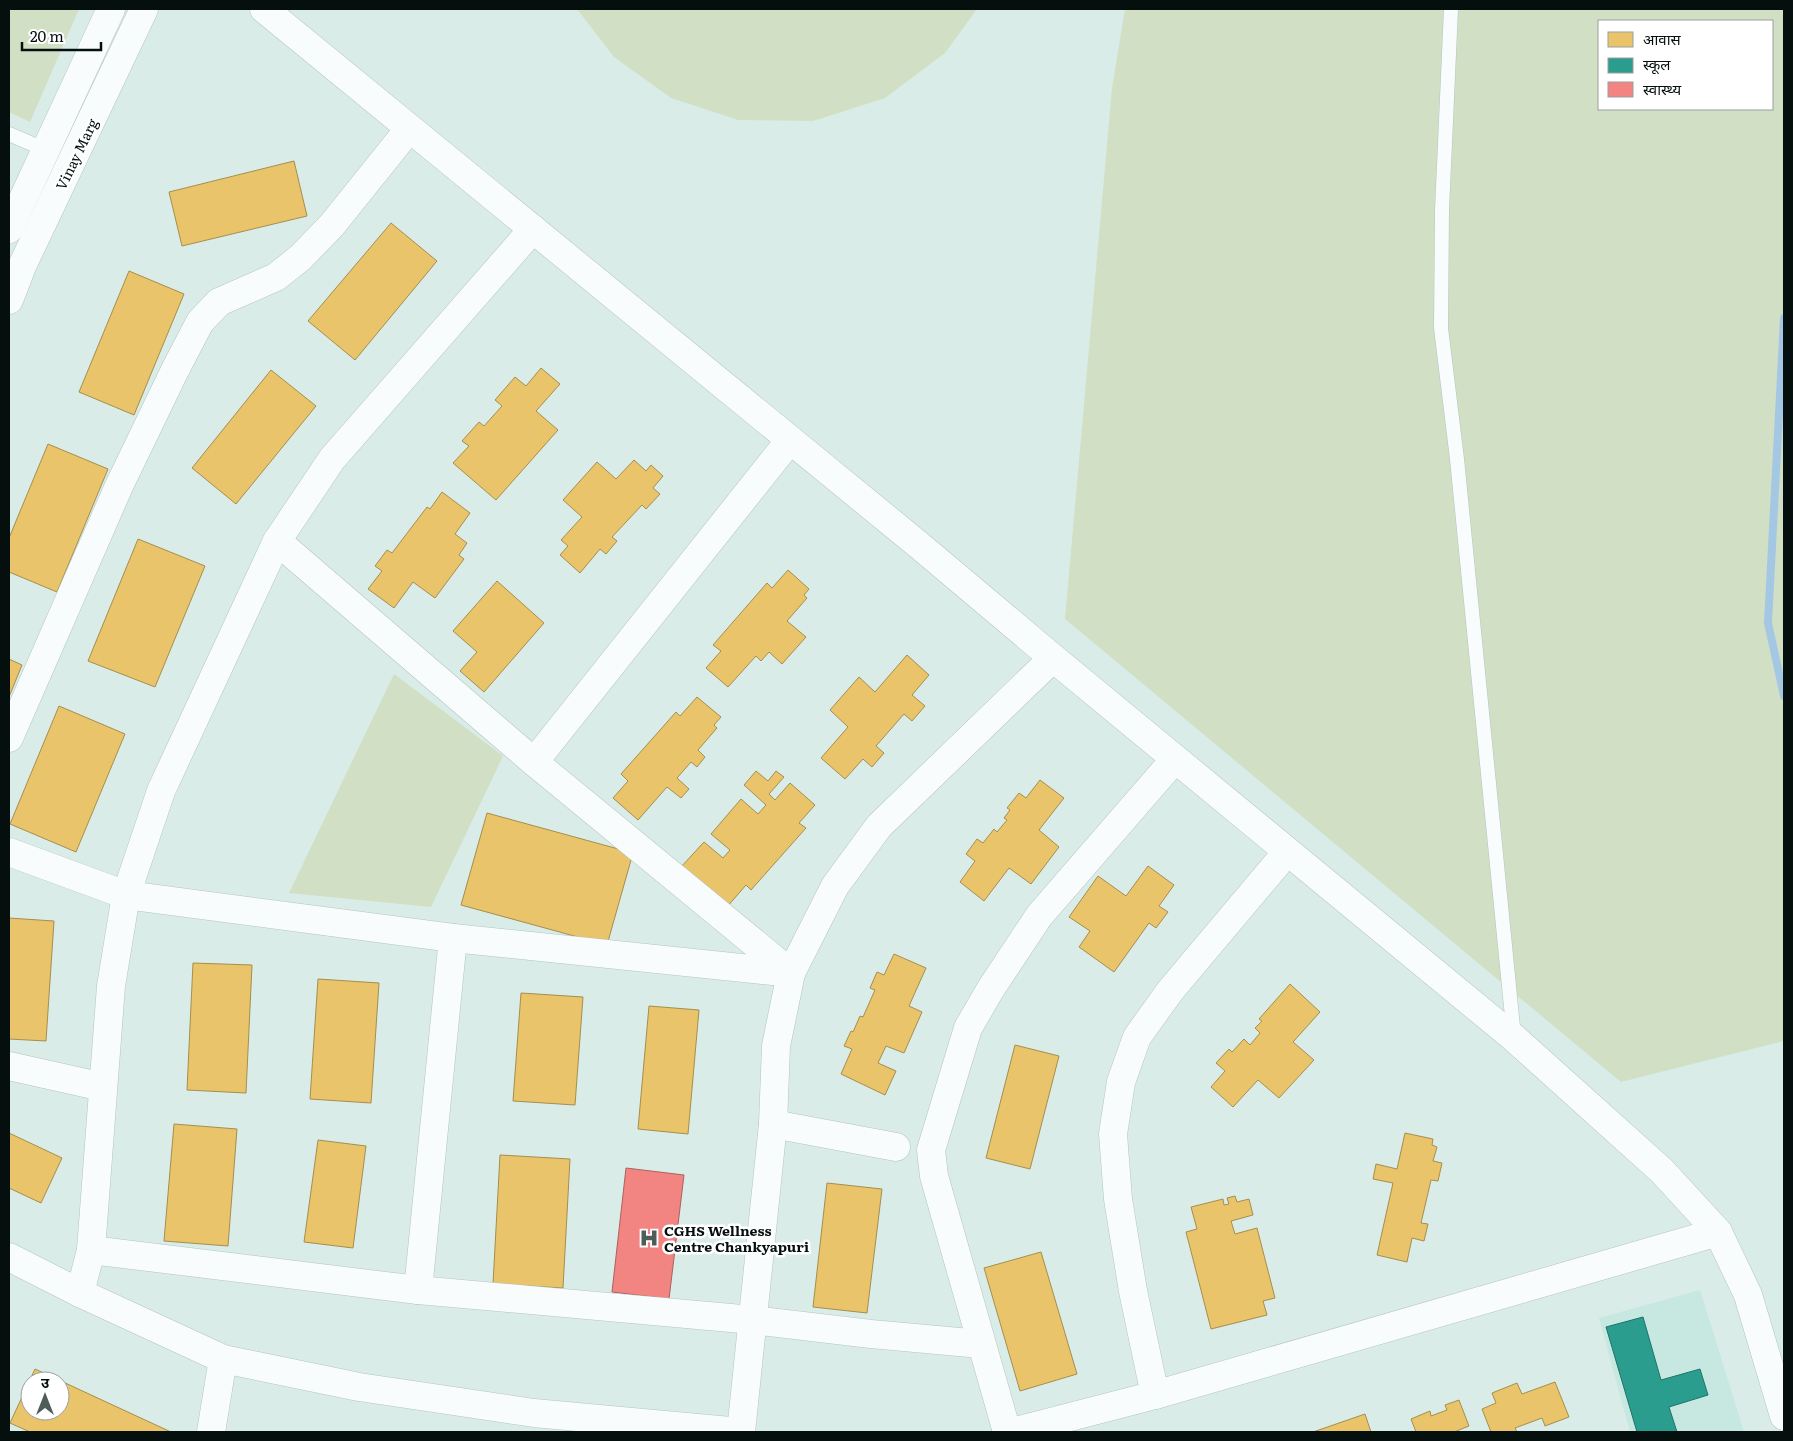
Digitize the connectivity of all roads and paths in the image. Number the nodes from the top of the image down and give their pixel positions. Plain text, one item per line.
1 (111, 9) edge
2 (144, 9) edge
3 (264, 9) edge
4 (1452, 9) edge
5 (409, 128) junction
6 (9, 134) edge
7 (46, 150) junction
8 (9, 229) edge
9 (533, 229) junction
10 (9, 300) edge
11 (790, 440) junction
12 (277, 541) junction
13 (1053, 658) junction
14 (9, 738) edge
15 (1175, 759) junction
16 (534, 762) junction
17 (9, 852) edge
18 (1287, 852) junction
19 (126, 895) junction
20 (453, 938) junction
21 (791, 973) junction
22 (1514, 1038) junction
23 (9, 1066) edge
24 (104, 1087) junction
25 (773, 1124) junction
26 (896, 1147) dead end
27 (1718, 1232) junction
28 (91, 1250) junction
29 (9, 1257) edge
30 (418, 1290) junction
31 (80, 1293) junction
32 (753, 1320) junction
33 (981, 1344) junction
34 (222, 1358) junction
35 (1155, 1394) junction
36 (1784, 1416) edge
37 (210, 1432) edge
38 (741, 1432) edge
39 (1007, 1432) edge
40 (1012, 1432) edge

1 - 7 street, Vinay Marg
2 - 10 street, Vinay Marg
3 - 5 street
4 - 22 lane
5 - 9 street
5 - 14 street
6 - 7 lane
7 - 8 street, Vinay Marg
9 - 11 street
9 - 12 street
11 - 13 street
11 - 16 street
12 - 16 street
12 - 19 street
13 - 15 street
13 - 21 street
15 - 18 street
15 - 33 street
16 - 21 street
17 - 19 street
18 - 22 street
18 - 35 street
19 - 20 street
19 - 24 street
20 - 21 street
20 - 30 street
21 - 25 street
22 - 27 street
23 - 24 street
24 - 28 street
25 - 26 street
25 - 32 street
27 - 35 street
27 - 36 street
28 - 30 street
28 - 31 street
29 - 31 street
30 - 32 street
31 - 34 street
32 - 33 street
32 - 38 street
33 - 39 street
34 - 37 street
34 - 38 street
35 - 40 street

